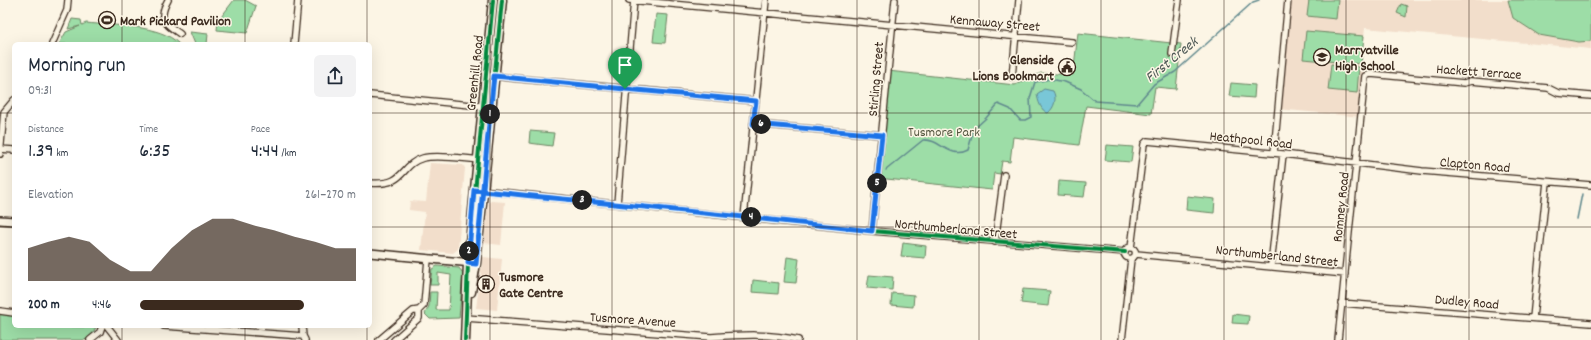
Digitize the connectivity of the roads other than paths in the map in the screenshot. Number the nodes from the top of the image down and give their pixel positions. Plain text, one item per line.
1 (68, 0) edge
2 (168, 0) edge
3 (298, 0) edge
4 (493, 0) edge
5 (502, 0) edge
6 (629, 0) edge
7 (634, 0) edge
8 (766, 0) edge
9 (895, 0) edge
10 (1019, 0) edge
11 (1179, 0) edge
12 (1288, 0) edge
13 (765, 14) junction
14 (892, 25) junction
15 (180, 34) dead end
16 (1016, 36) junction
17 (53, 42) edge
18 (294, 42) edge
19 (1072, 42) dead end
20 (1172, 54) dead end
21 (485, 76) junction
22 (494, 76) junction
23 (1365, 76) joint
24 (1012, 77) dead end
25 (625, 89) junction
26 (372, 95) edge
27 (1591, 96) edge
28 (756, 101) junction
29 (12, 102) edge
30 (482, 106) junction
31 (491, 107) junction
32 (753, 124) junction
33 (882, 135) junction
34 (0, 149) edge
35 (12, 150) edge
36 (1274, 153) junction
37 (0, 154) edge
38 (1283, 154) junction
39 (481, 160) junction
40 (1356, 164) junction
41 (1004, 175) dead end
42 (1547, 182) junction
43 (372, 183) edge
44 (1591, 185) edge
45 (478, 190) junction
46 (617, 204) junction
47 (744, 217) junction
48 (0, 220) edge
49 (12, 221) edge
50 (872, 231) junction
51 (995, 242) junction
52 (1131, 248) junction
53 (1125, 252) junction
54 (372, 253) edge
55 (1136, 254) junction
56 (428, 259) junction
57 (1131, 259) junction
58 (472, 263) junction
59 (1271, 265) junction
60 (1345, 274) junction
61 (1341, 303) junction
62 (419, 310) junction
63 (0, 311) edge
64 (12, 312) edge
65 (466, 318) junction
66 (1533, 318) junction
67 (1591, 323) edge
68 (396, 326) junction
69 (101, 328) edge
70 (109, 328) edge
71 (187, 328) edge
72 (302, 328) edge
73 (402, 333) junction
74 (304, 338) edge
75 (90, 340) edge
76 (118, 340) edge
77 (379, 340) edge
78 (394, 340) edge
79 (465, 340) edge
80 (798, 340) edge
81 (1122, 340) edge
82 (1338, 340) edge

1 - 17 street
2 - 15 street
3 - 18 street
4 - 21 main road, Greenhill Road
5 - 22 main road, Greenhill Road
6 - 7 street, Kennaway Street
7 - 13 street, Kennaway Street
7 - 25 street
8 - 13 street
9 - 14 street, Stirling Street
10 - 16 street
11 - 20 street
12 - 36 street
13 - 14 street, Kennaway Street
13 - 28 street
14 - 16 street, Kennaway Street
14 - 33 street, Stirling Street
16 - 19 street, Kennaway Street
16 - 24 street
21 - 22 street
21 - 30 main road, Greenhill Road
22 - 25 street
22 - 31 main road, Greenhill Road
23 - 27 street, Hackett Terrace
23 - 40 street, Romney Road
25 - 28 street
25 - 46 street
26 - 30 street
28 - 32 street
29 - 34 street
30 - 31 street
30 - 39 main road, Greenhill Road
31 - 39 main road, Greenhill Road
32 - 33 street
32 - 47 street
33 - 50 street, Stirling Street
34 - 35 street
34 - 37 street
36 - 38 street, Heathpool Road
36 - 52 street, Heathpool Road
38 - 40 street, Heathpool Road
38 - 59 street
39 - 43 street
39 - 45 main road, Greenhill Road
40 - 42 street, Clapton Road
40 - 60 street, Romney Road
41 - 51 street
42 - 44 street, Clapton Road
42 - 66 street
45 - 46 street, Northumberland Street
45 - 58 main road, Greenhill Road
46 - 47 street, Northumberland Street
47 - 50 street, Northumberland Street
48 - 49 street
50 - 51 street, Northumberland Street
51 - 53 street, Northumberland Street
52 - 53 street
52 - 55 street
53 - 57 street
54 - 56 street
55 - 57 street
55 - 59 street, Northumberland Street
56 - 58 street
56 - 62 street
57 - 81 street
58 - 65 main road, Greenhill Road
59 - 60 street, Northumberland Street
60 - 61 street, Romney Road
61 - 66 street, Dudley Road
61 - 82 street, Romney Road
62 - 68 street
62 - 73 street
63 - 64 street
65 - 79 main road, Greenhill Road
65 - 80 street, Tusmore Avenue
66 - 67 street, Dudley Road
68 - 73 street
68 - 77 street
69 - 75 street
70 - 76 street
71 - 74 street
72 - 74 street
73 - 78 street

